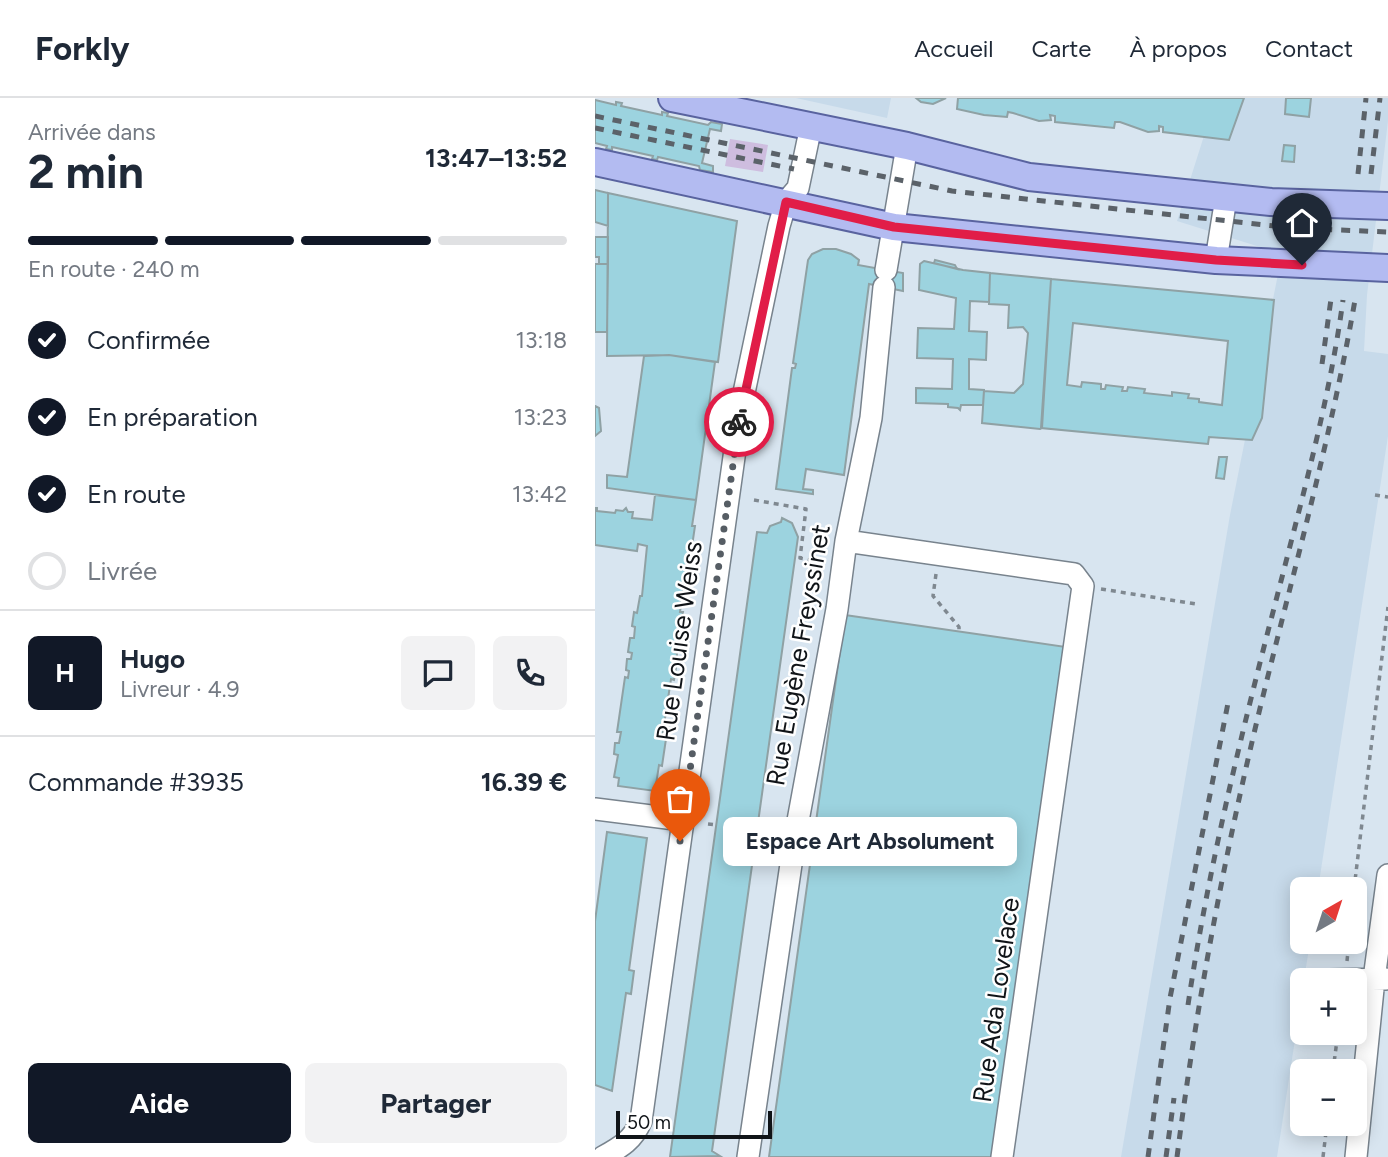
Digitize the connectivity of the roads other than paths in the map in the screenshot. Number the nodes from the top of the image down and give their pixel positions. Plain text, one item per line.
1 (672, 98) edge
2 (811, 126) junction
3 (907, 146) junction
4 (595, 163) edge
5 (1226, 198) junction
6 (786, 202) junction
7 (1388, 206) edge
8 (894, 227) junction
9 (1216, 260) junction
10 (1388, 268) edge
11 (846, 541) junction
12 (595, 809) edge
13 (683, 820) junction
14 (1388, 874) edge
15 (1381, 979) edge
16 (603, 1157) edge
17 (748, 1157) edge
18 (1002, 1157) edge
19 (1356, 1157) edge

1 - 2 main road
2 - 3 main road
2 - 6 street, Rue Louise Weiss
3 - 5 main road
3 - 8 street, Rue Eugène Freyssinet
4 - 6 main road
5 - 7 main road
5 - 9 street
6 - 8 main road
6 - 13 street, Rue Louise Weiss
8 - 9 main road
8 - 11 street, Rue Eugène Freyssinet
9 - 10 main road
11 - 17 street, Rue Eugène Freyssinet
11 - 18 street, Rue Ada Lovelace
12 - 13 street
13 - 16 street, Rue Louise Weiss
14 - 15 street
15 - 19 street

